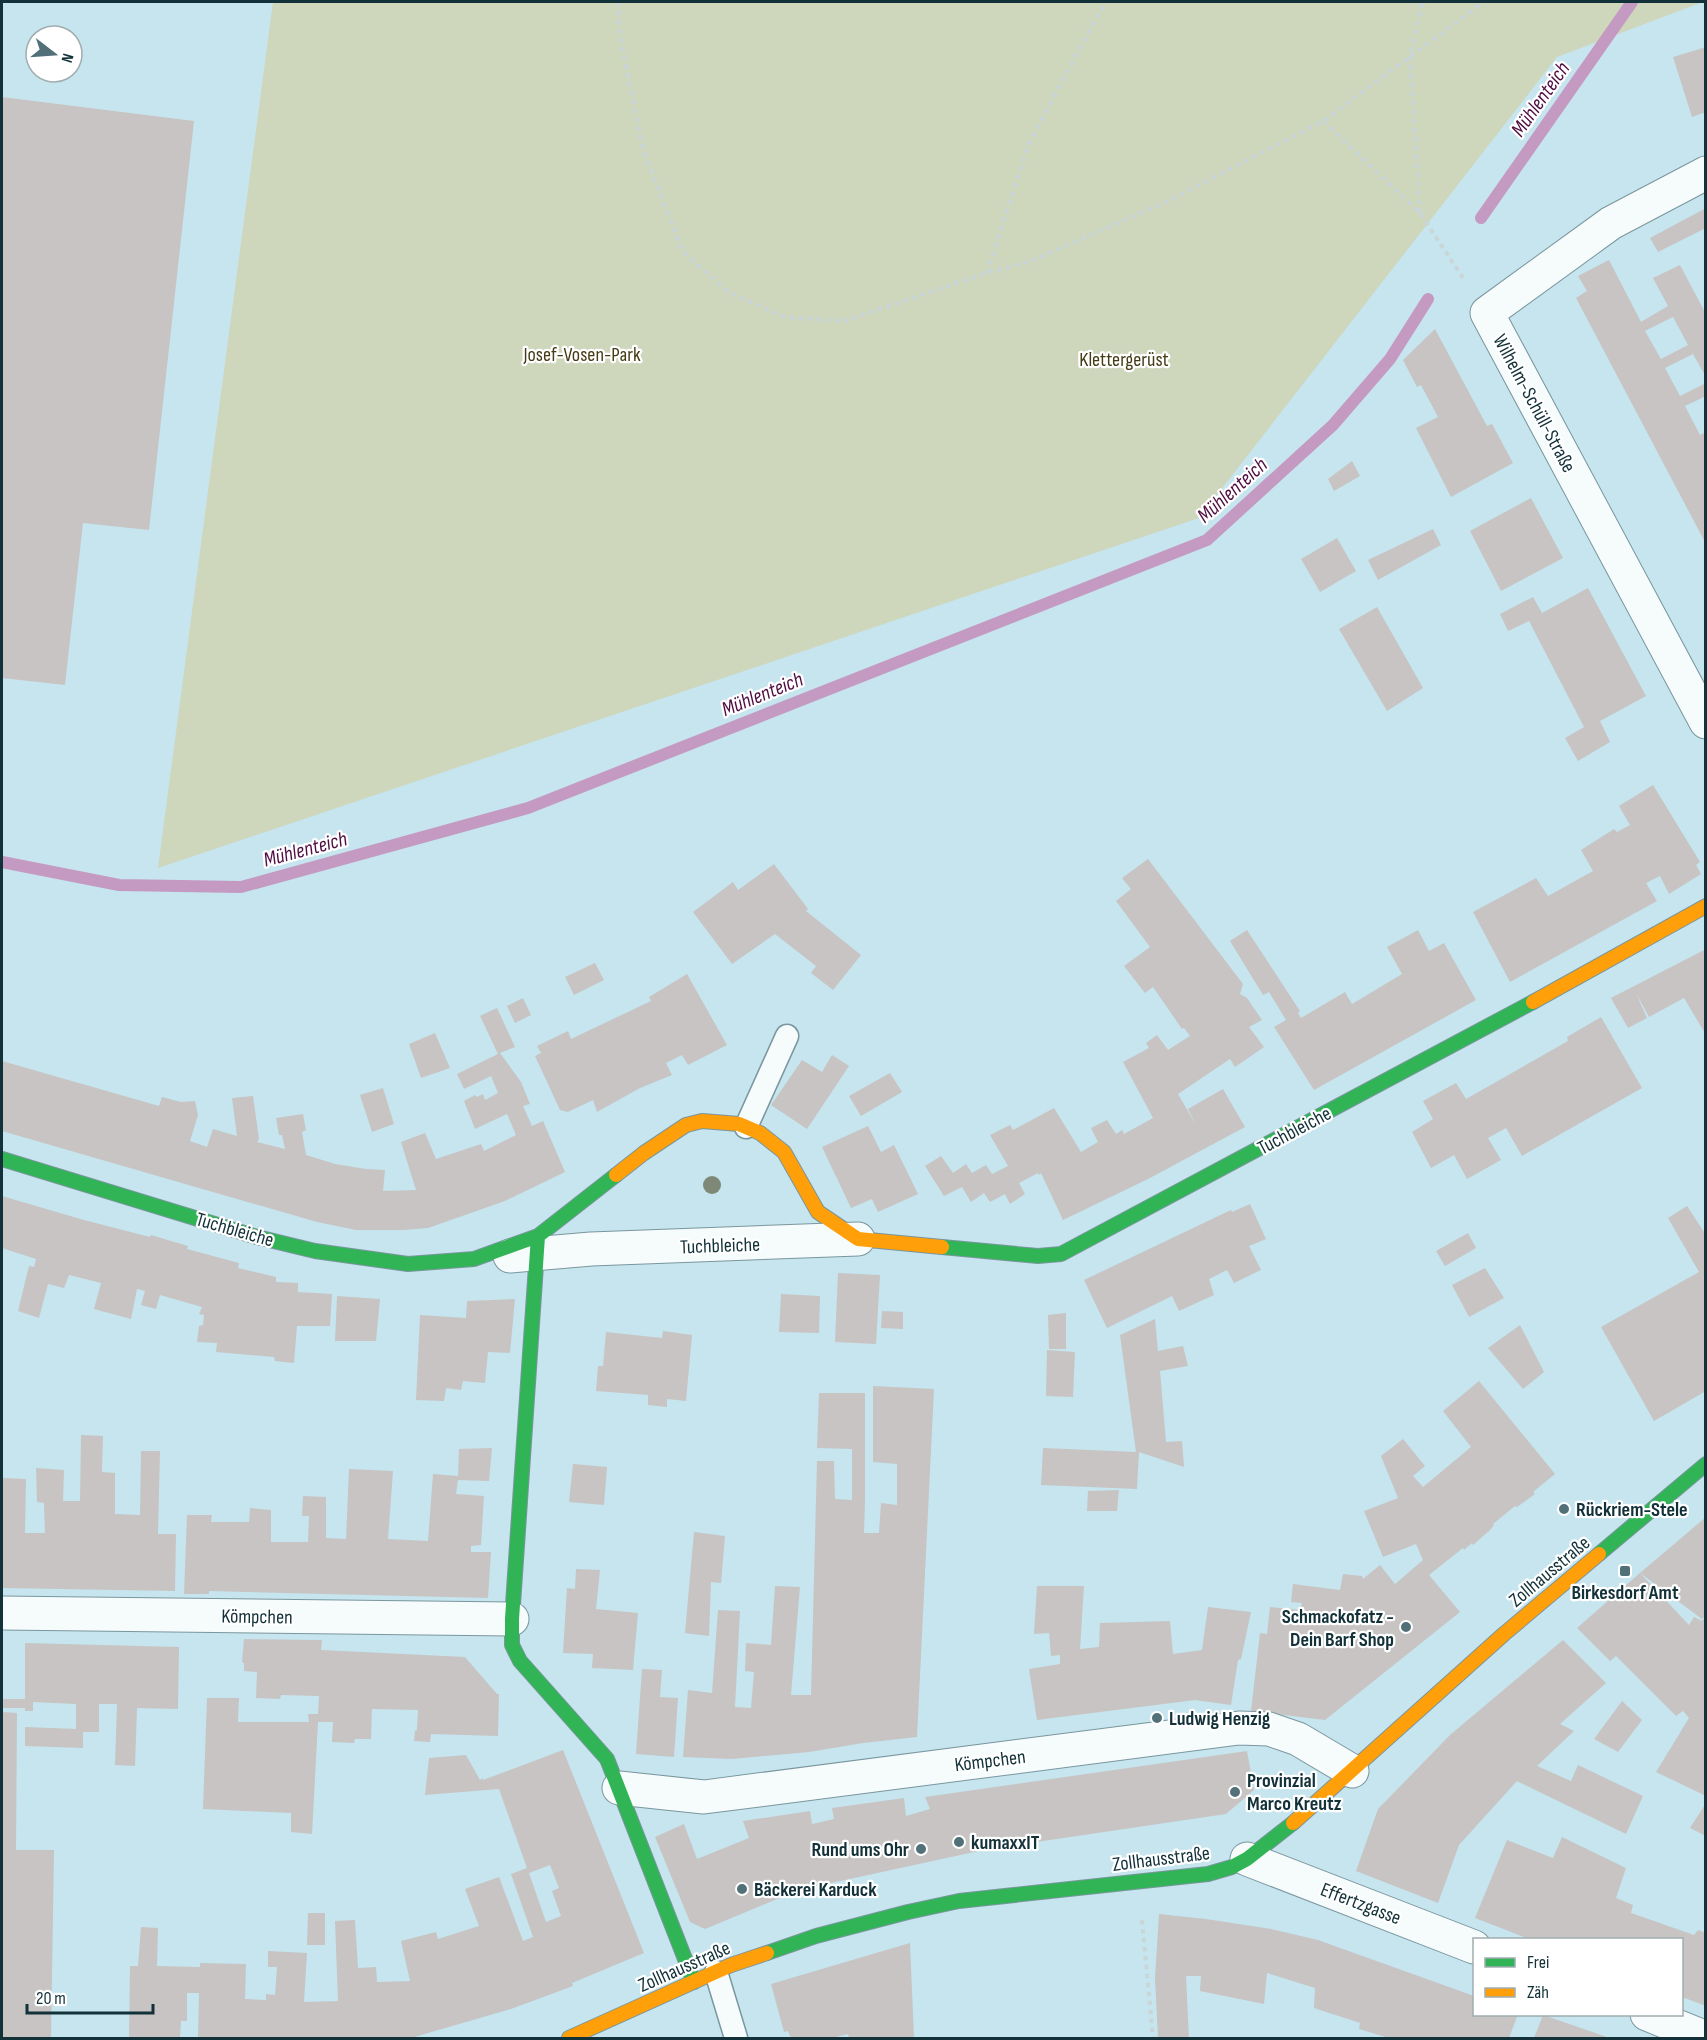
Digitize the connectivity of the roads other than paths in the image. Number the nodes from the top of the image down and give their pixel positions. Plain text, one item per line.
1 (1706, 173) edge
2 (1706, 722) edge
3 (1706, 906) edge
4 (787, 1036) dead end
5 (746, 1127) junction
6 (2, 1159) edge
7 (858, 1239) junction
8 (538, 1245) junction
9 (474, 1259) joint
10 (1706, 1464) edge
11 (2, 1613) edge
12 (512, 1619) junction
13 (1352, 1771) junction
14 (619, 1788) junction
15 (1247, 1859) junction
16 (1473, 1947) edge
17 (716, 1972) junction
18 (694, 1982) junction
19 (1652, 2016) edge
20 (1706, 2037) edge
21 (569, 2038) edge
22 (736, 2038) edge

1 - 2 street, Wilhelm-Schüll-Straße
3 - 7 street, Tuchbleiche
4 - 5 lane
5 - 7 street, Tuchbleiche
5 - 8 street, Tuchbleiche
6 - 9 street, Tuchbleiche
7 - 8 street, Tuchbleiche
8 - 9 street, Tuchbleiche
8 - 12 street
10 - 13 street, Zollhausstraße
11 - 12 street, Kömpchen
12 - 14 street
13 - 14 street, Kömpchen
13 - 15 street, Zollhausstraße
14 - 18 street
15 - 16 street, Effertzgasse
15 - 17 street, Zollhausstraße
17 - 18 street, Zollhausstraße
17 - 22 lane
18 - 21 street, Zollhausstraße
19 - 20 street

